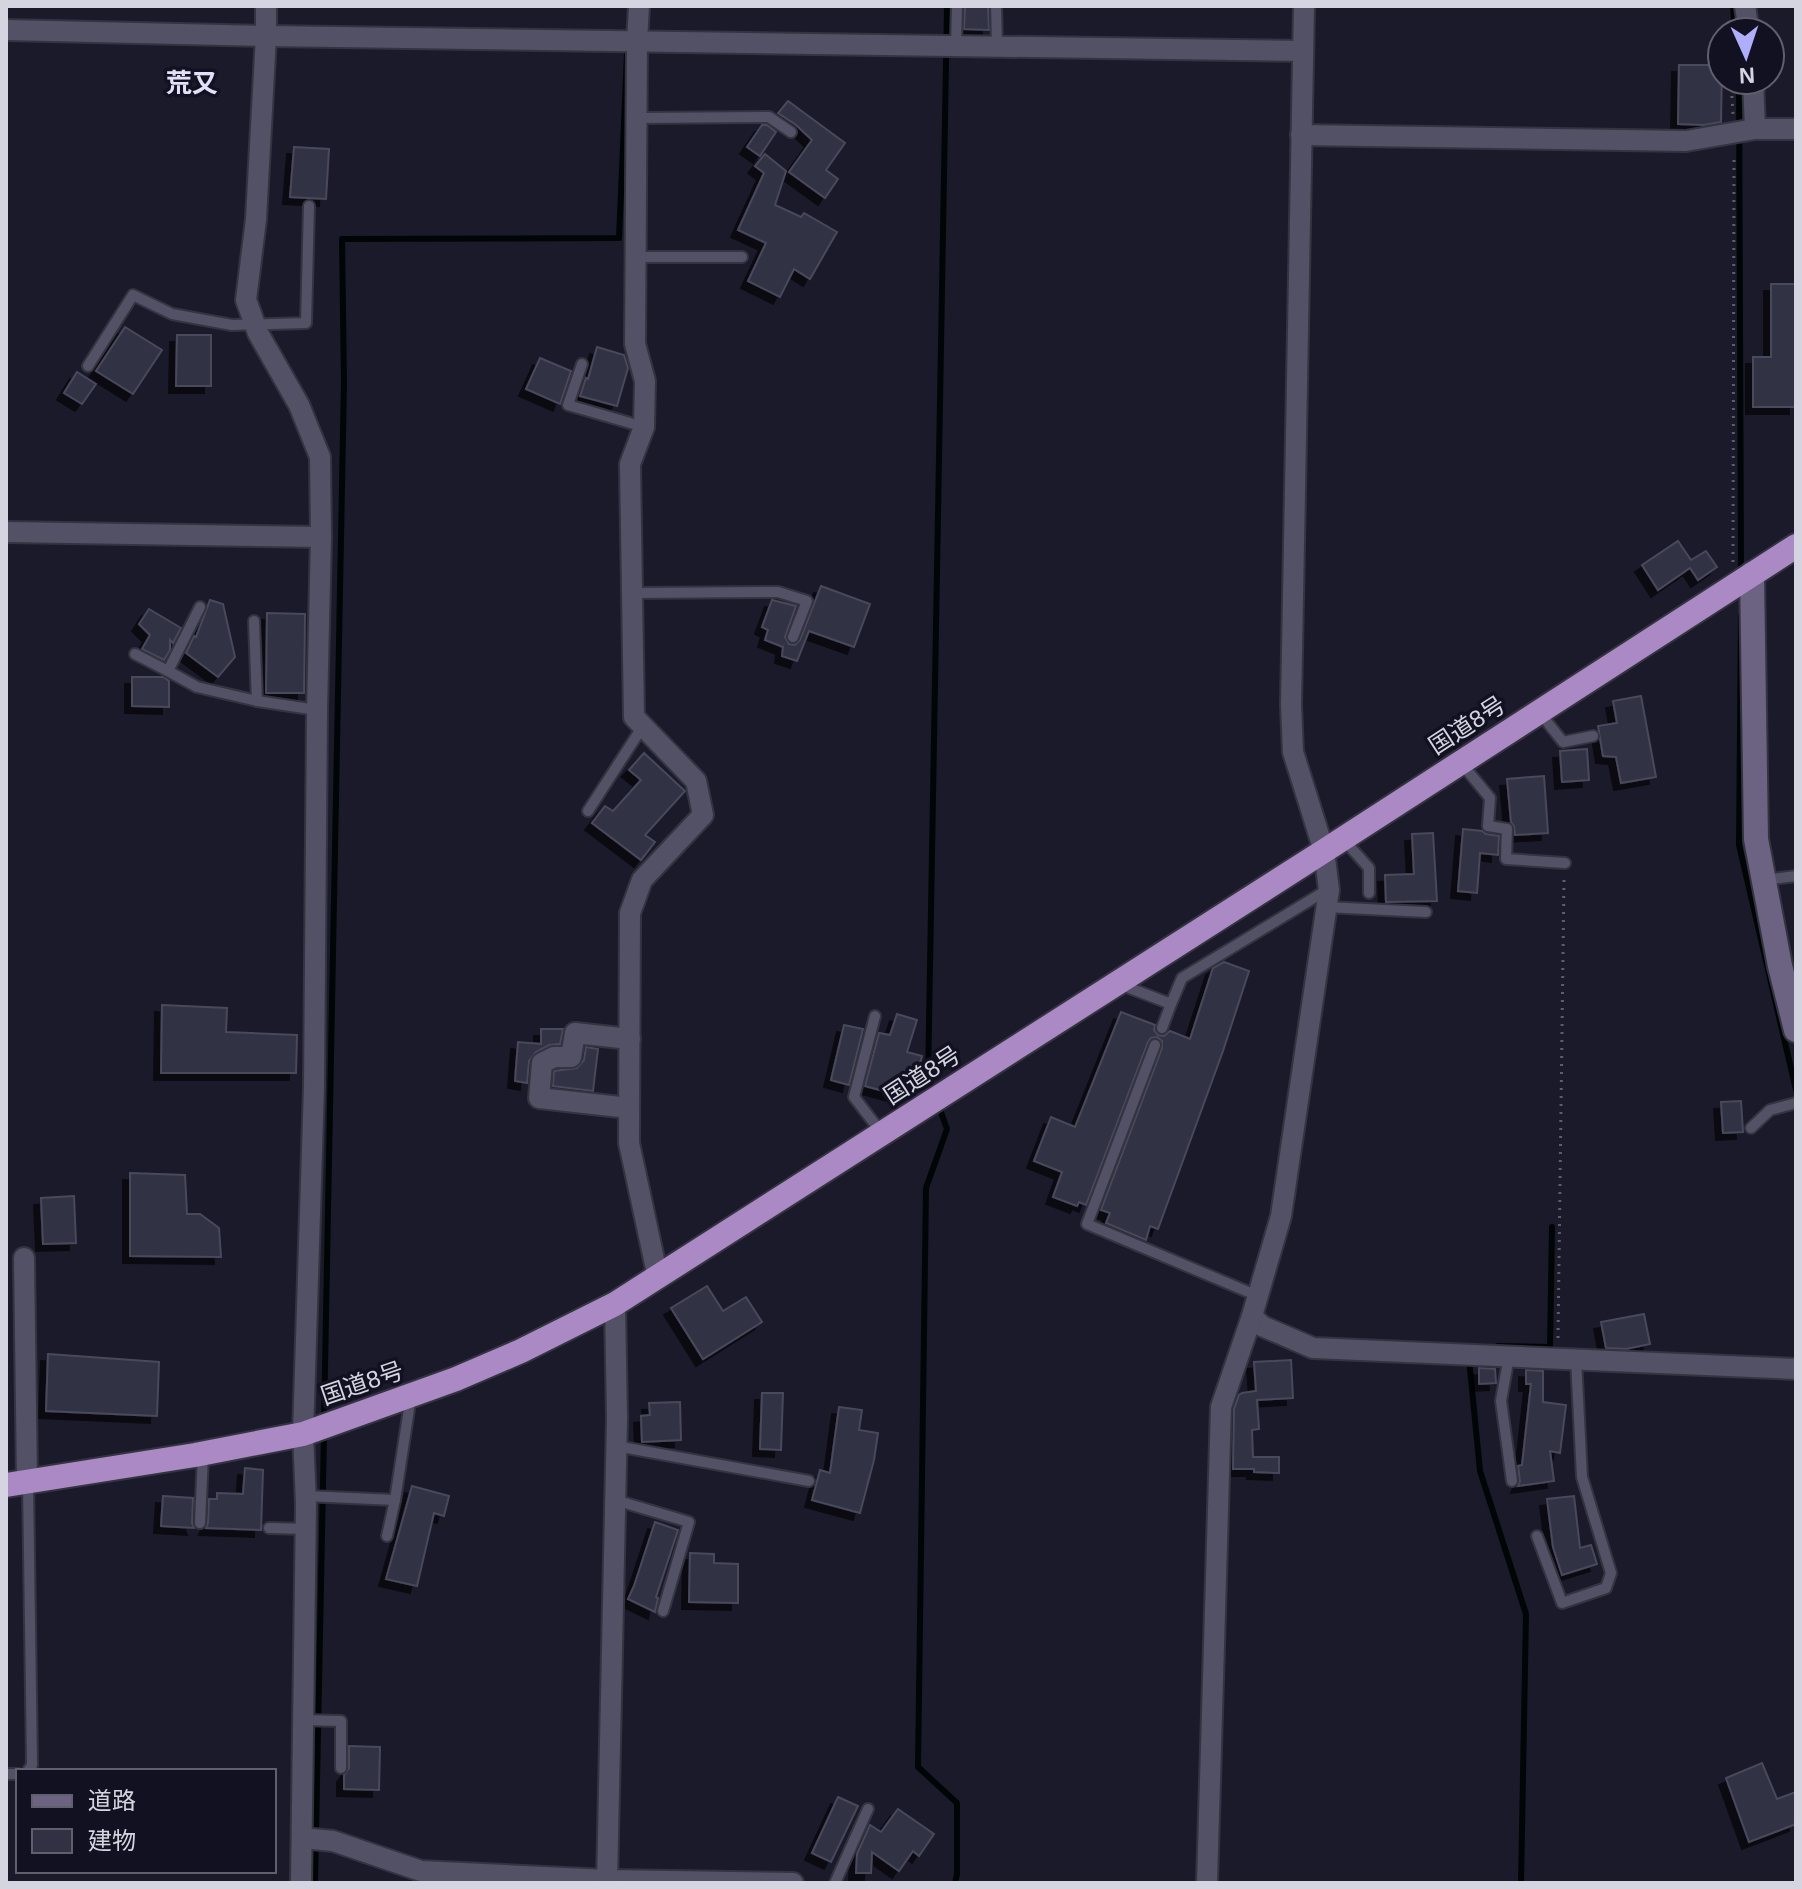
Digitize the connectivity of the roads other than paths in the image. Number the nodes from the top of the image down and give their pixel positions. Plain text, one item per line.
1 (266, 6) edge
2 (639, 6) edge
3 (957, 6) edge
4 (996, 6) edge
5 (1304, 6) edge
6 (6, 30) edge
7 (266, 36) junction
8 (637, 41) junction
9 (956, 46) junction
10 (997, 46) junction
11 (1303, 51) junction
12 (1754, 96) edge
13 (636, 118) junction
14 (1755, 129) junction
15 (1796, 129) edge
16 (791, 132) dead end
17 (1301, 135) junction
18 (309, 206) dead end
19 (636, 257) junction
20 (742, 257) dead end
21 (255, 324) junction
22 (582, 364) dead end
23 (88, 366) dead end
24 (644, 427) junction
25 (6, 532) edge
26 (321, 537) junction
27 (1796, 546) edge
28 (1743, 580) junction
29 (632, 593) junction
30 (200, 607) dead end
31 (254, 621) dead end
32 (793, 637) dead end
33 (135, 654) dead end
34 (168, 671) junction
35 (257, 701) junction
36 (317, 710) junction
37 (1539, 712) junction
38 (643, 726) junction
39 (1593, 736) dead end
40 (1461, 763) junction
41 (588, 811) dead end
42 (1333, 845) junction
43 (1565, 863) road end
44 (1796, 876) edge
45 (1764, 880) junction
46 (1369, 893) dead end
47 (1327, 898) junction
48 (1426, 912) dead end
49 (1788, 965) edge
50 (1117, 983) junction
51 (1171, 1004) junction
52 (875, 1016) dead end
53 (1162, 1028) dead end
54 (1796, 1030) edge
55 (630, 1039) junction
56 (1155, 1045) dead end
57 (1796, 1103) edge
58 (629, 1108) junction
59 (1751, 1128) dead end
60 (882, 1134) junction
61 (24, 1258) dead end
62 (658, 1278) junction
63 (615, 1304) junction
64 (1255, 1306) junction
65 (1509, 1356) junction
66 (1567, 1358) junction
67 (1796, 1369) edge
68 (411, 1396) junction
69 (303, 1434) junction
70 (616, 1446) junction
71 (203, 1453) junction
72 (809, 1481) dead end
73 (1512, 1481) dead end
74 (17, 1483) edge
75 (306, 1496) junction
76 (395, 1500) junction
77 (615, 1500) junction
78 (200, 1523) dead end
79 (269, 1528) dead end
80 (306, 1529) junction
81 (387, 1536) dead end
82 (1537, 1536) dead end
83 (663, 1611) dead end
84 (303, 1720) junction
85 (341, 1768) dead end
86 (29, 1769) edge
87 (868, 1809) dead end
88 (302, 1838) junction
89 (607, 1881) edge
90 (301, 1883) edge
91 (793, 1883) edge
92 (835, 1883) edge
93 (1207, 1883) edge

1 - 7 street
2 - 8 street
3 - 9 lane
4 - 10 lane
5 - 11 street
6 - 7 street
7 - 8 street
7 - 21 street
8 - 9 street
8 - 13 street
9 - 10 street
10 - 11 street
11 - 17 street
12 - 14 street
13 - 16 lane
13 - 19 street
14 - 15 street
14 - 17 street
17 - 42 street
18 - 21 lane
19 - 20 lane
19 - 24 street
21 - 23 lane
21 - 26 street
22 - 24 lane
24 - 29 street
25 - 26 street
26 - 36 street
27 - 28 highway, 国道8号
28 - 37 highway, 国道8号
28 - 45 street
29 - 32 lane
29 - 38 street
30 - 34 lane
31 - 35 lane
33 - 34 lane
34 - 35 lane
35 - 36 lane
36 - 69 street
37 - 39 lane
37 - 40 highway, 国道8号
38 - 41 lane
38 - 55 street
40 - 42 highway, 国道8号
40 - 43 lane
42 - 46 lane
42 - 47 street
42 - 50 highway, 国道8号
44 - 45 lane
45 - 49 street
47 - 48 lane
47 - 51 lane
47 - 64 street
49 - 54 street
50 - 51 lane
50 - 60 highway, 国道8号
51 - 53 lane
52 - 60 lane
55 - 58 street
55 - 58 street
56 - 64 lane
57 - 59 lane
58 - 62 street
60 - 62 highway, 国道8号
61 - 74 street
62 - 63 highway, 国道8号
63 - 68 highway, 国道8号
63 - 70 street
64 - 65 street
64 - 93 street
65 - 66 street
65 - 73 lane
66 - 67 street
66 - 82 lane
68 - 69 highway, 国道8号
68 - 76 lane
69 - 71 highway, 国道8号
69 - 75 street
70 - 72 lane
70 - 77 street
71 - 74 highway, 国道8号
71 - 78 lane
74 - 86 lane
75 - 76 lane
75 - 80 street
76 - 81 lane
77 - 83 lane
77 - 89 street
79 - 80 lane
80 - 84 street
84 - 85 lane
84 - 88 street
87 - 92 lane
88 - 89 street
88 - 90 street
89 - 91 street

